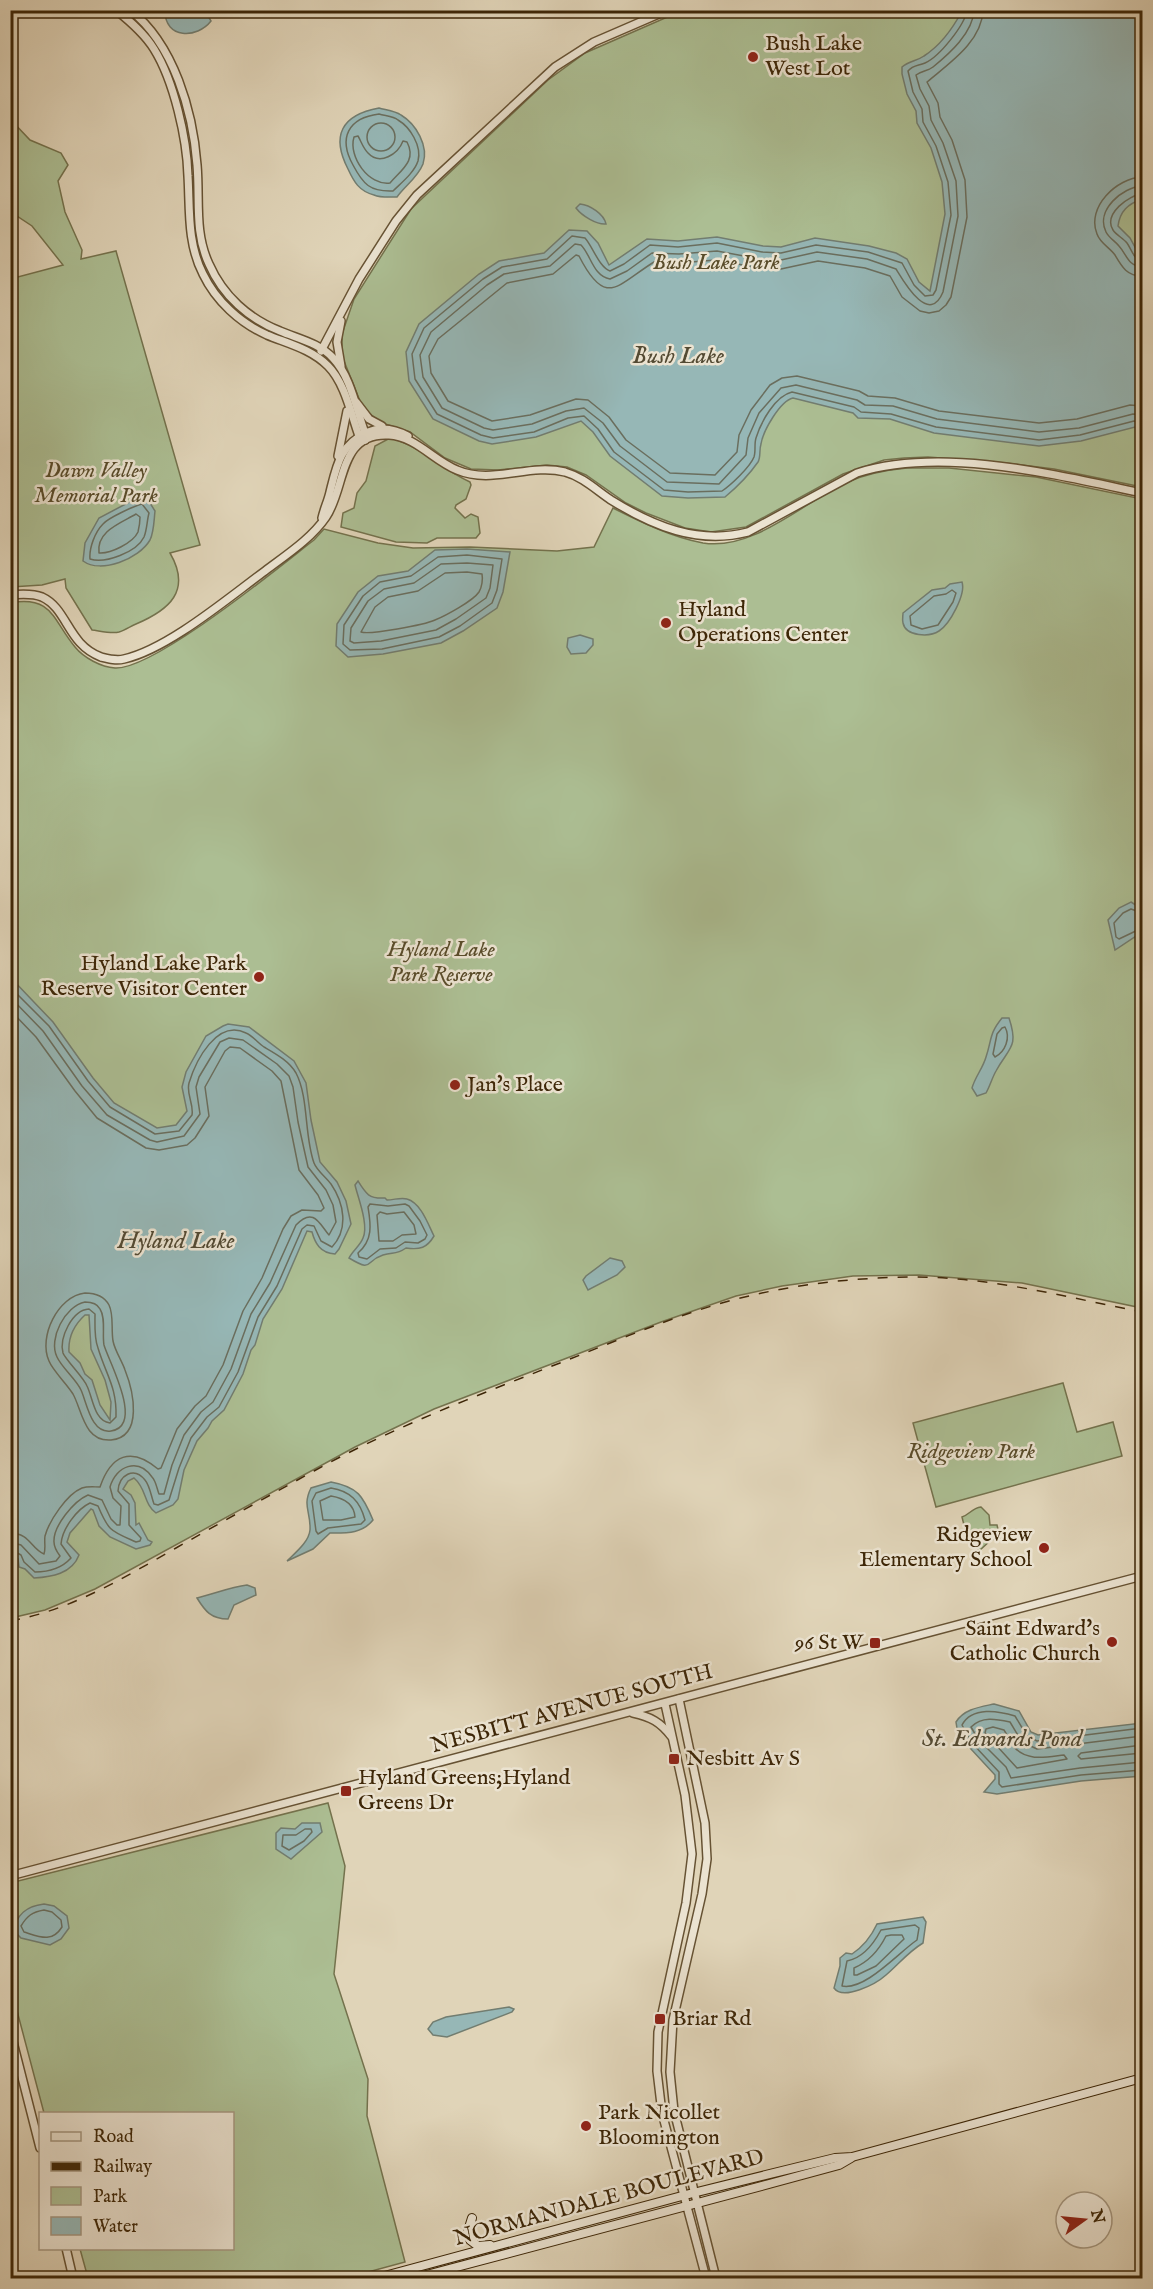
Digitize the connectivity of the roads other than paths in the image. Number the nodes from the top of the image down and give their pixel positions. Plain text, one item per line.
1 (116, 10) edge
2 (130, 10) edge
3 (668, 10) edge
4 (342, 314) junction
5 (321, 352) junction
6 (344, 374) junction
7 (345, 400) junction
8 (354, 400) junction
9 (387, 428) junction
10 (362, 437) junction
11 (431, 454) junction
12 (336, 468) junction
13 (1143, 493) edge
14 (321, 524) junction
15 (10, 595) edge
16 (1143, 1576) edge
17 (679, 1700) junction
18 (665, 1704) junction
19 (631, 1713) junction
20 (672, 1738) junction
21 (10, 1876) edge
22 (10, 2030) edge
23 (1143, 2078) edge
24 (39, 2144) edge
25 (852, 2157) junction
26 (693, 2193) junction
27 (684, 2196) junction
28 (696, 2204) junction
29 (687, 2207) junction
30 (472, 2218) dead end
31 (504, 2245) junction
32 (67, 2250) edge
33 (74, 2278) edge
34 (377, 2278) edge
35 (415, 2278) edge
36 (706, 2278) edge
37 (716, 2278) edge

1 - 7 street
2 - 5 street
3 - 4 street
4 - 5 street
4 - 6 street
5 - 6 street
6 - 8 street
7 - 10 street
7 - 12 street
8 - 9 street
8 - 10 street
9 - 10 street
9 - 11 street
10 - 11 street
10 - 12 street
10 - 14 street
11 - 13 street
12 - 14 street
14 - 15 street
16 - 17 street, NESBITT AVENUE SOUTH
17 - 18 street, NESBITT AVENUE SOUTH
17 - 26 street
18 - 19 street, NESBITT AVENUE SOUTH
18 - 20 street
19 - 20 street
19 - 21 street, NESBITT AVENUE SOUTH
20 - 27 street
22 - 24 street
23 - 25 main road, NORMANDALE BOULEVARD
25 - 26 main road, NORMANDALE BOULEVARD
25 - 28 main road, NORMANDALE BOULEVARD
26 - 27 main road, NORMANDALE BOULEVARD
26 - 28 street
27 - 29 street
27 - 31 main road, NORMANDALE BOULEVARD
28 - 29 main road, NORMANDALE BOULEVARD
28 - 37 street
29 - 35 main road, NORMANDALE BOULEVARD
29 - 36 street
30 - 31 main road
31 - 34 main road, NORMANDALE BOULEVARD
32 - 33 street

